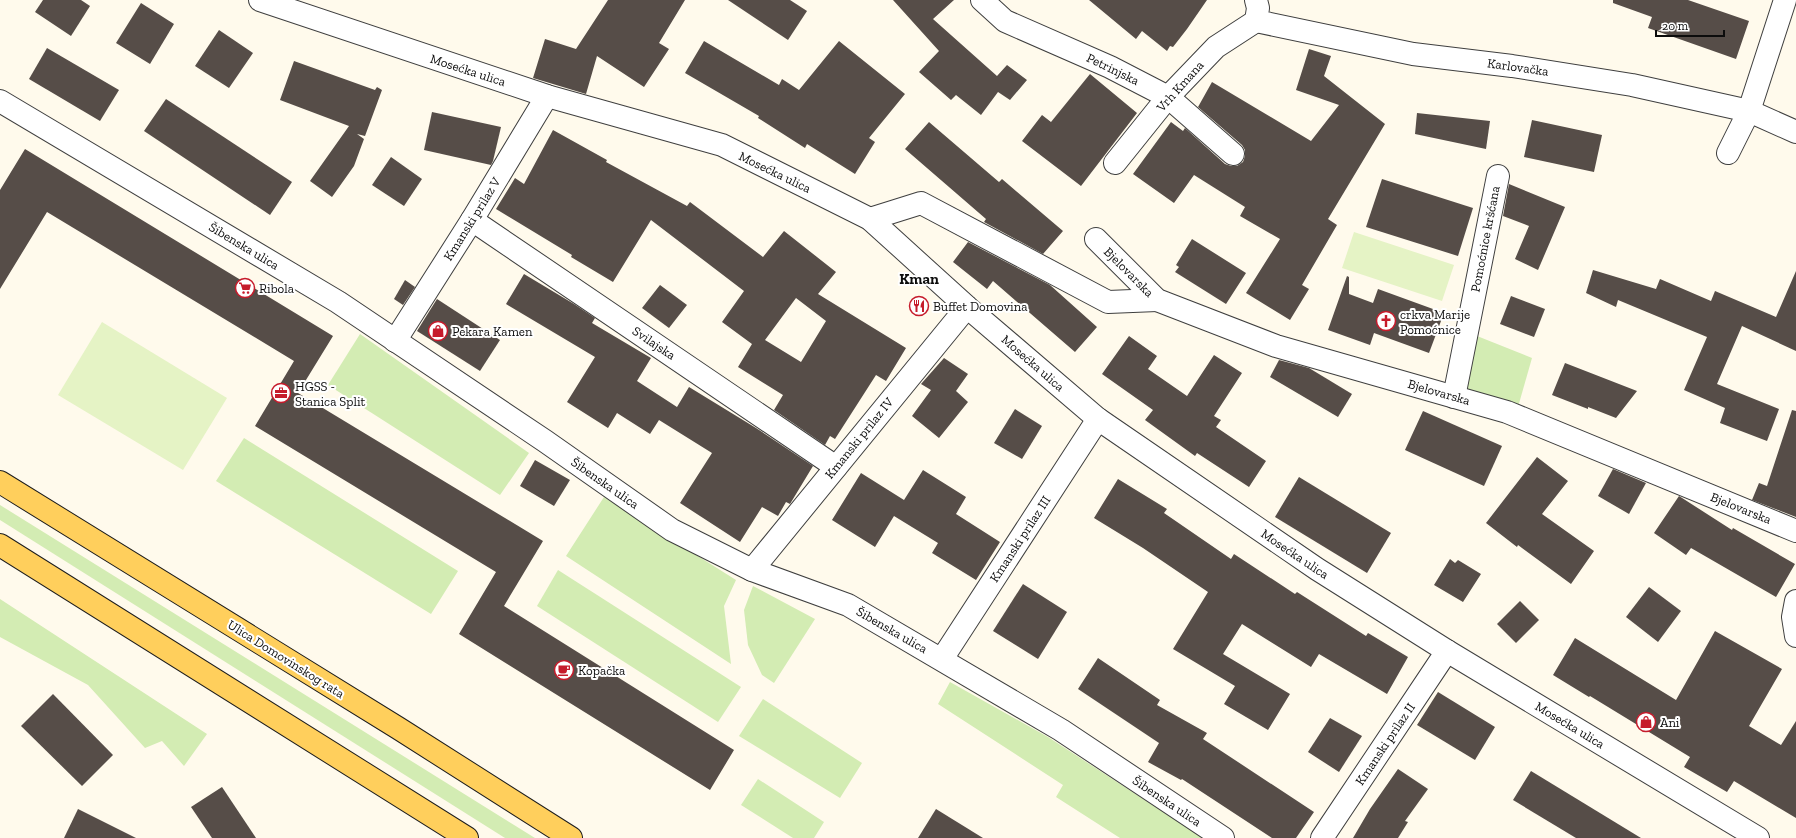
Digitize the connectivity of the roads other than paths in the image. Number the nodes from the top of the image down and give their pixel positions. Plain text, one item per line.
1 (260, 0) edge
2 (982, 0) edge
3 (1785, 0) edge
4 (1256, 11) edge
5 (547, 96) junction
6 (1168, 97) junction
7 (0, 101) edge
8 (1749, 111) junction
9 (1796, 132) edge
10 (1233, 154) dead end
11 (1728, 154) dead end
12 (1115, 163) dead end
13 (1498, 176) dead end
14 (870, 219) junction
15 (472, 220) junction
16 (1096, 239) dead end
17 (1157, 300) junction
18 (967, 307) junction
19 (395, 341) junction
20 (1454, 397) junction
21 (1098, 419) junction
22 (836, 467) junction
23 (0, 482) edge
24 (1796, 531) edge
25 (0, 546) edge
26 (752, 570) junction
27 (1796, 601) edge
28 (1796, 636) edge
29 (1447, 651) junction
30 (942, 659) junction
31 (467, 838) edge
32 (571, 838) edge
33 (1223, 838) edge
34 (1322, 838) edge
35 (1758, 838) edge

1 - 5 street, Mosećka ulica
2 - 6 street, Petrinjska
3 - 8 street
4 - 6 street, Vrh Kmana
4 - 8 street, Karlovačka
5 - 14 street, Mosećka ulica
5 - 15 street, Kmanski prilaz V
6 - 10 street, Petrinjska
6 - 12 street, Vrh Kmana
7 - 19 street, Šibenska ulica
8 - 9 street, Karlovačka
8 - 11 street
13 - 20 street, Pomoćnice kršćana
14 - 17 street
14 - 18 street, Mosećka ulica
15 - 19 street, Kmanski prilaz V
15 - 22 street, Svilajska
16 - 17 street, Bjelovarska
17 - 20 street, Bjelovarska
18 - 21 street, Mosećka ulica
18 - 22 street, Kmanski prilaz IV
19 - 26 street, Šibenska ulica
20 - 24 street, Bjelovarska
21 - 29 street, Mosećka ulica
21 - 30 street, Kmanski prilaz III
22 - 26 street, Kmanski prilaz IV
23 - 32 main road, Ulica Domovinskog rata
25 - 31 main road
26 - 30 street, Šibenska ulica
27 - 28 street
29 - 34 street, Kmanski prilaz II
29 - 35 street, Mosećka ulica
30 - 33 street, Šibenska ulica

